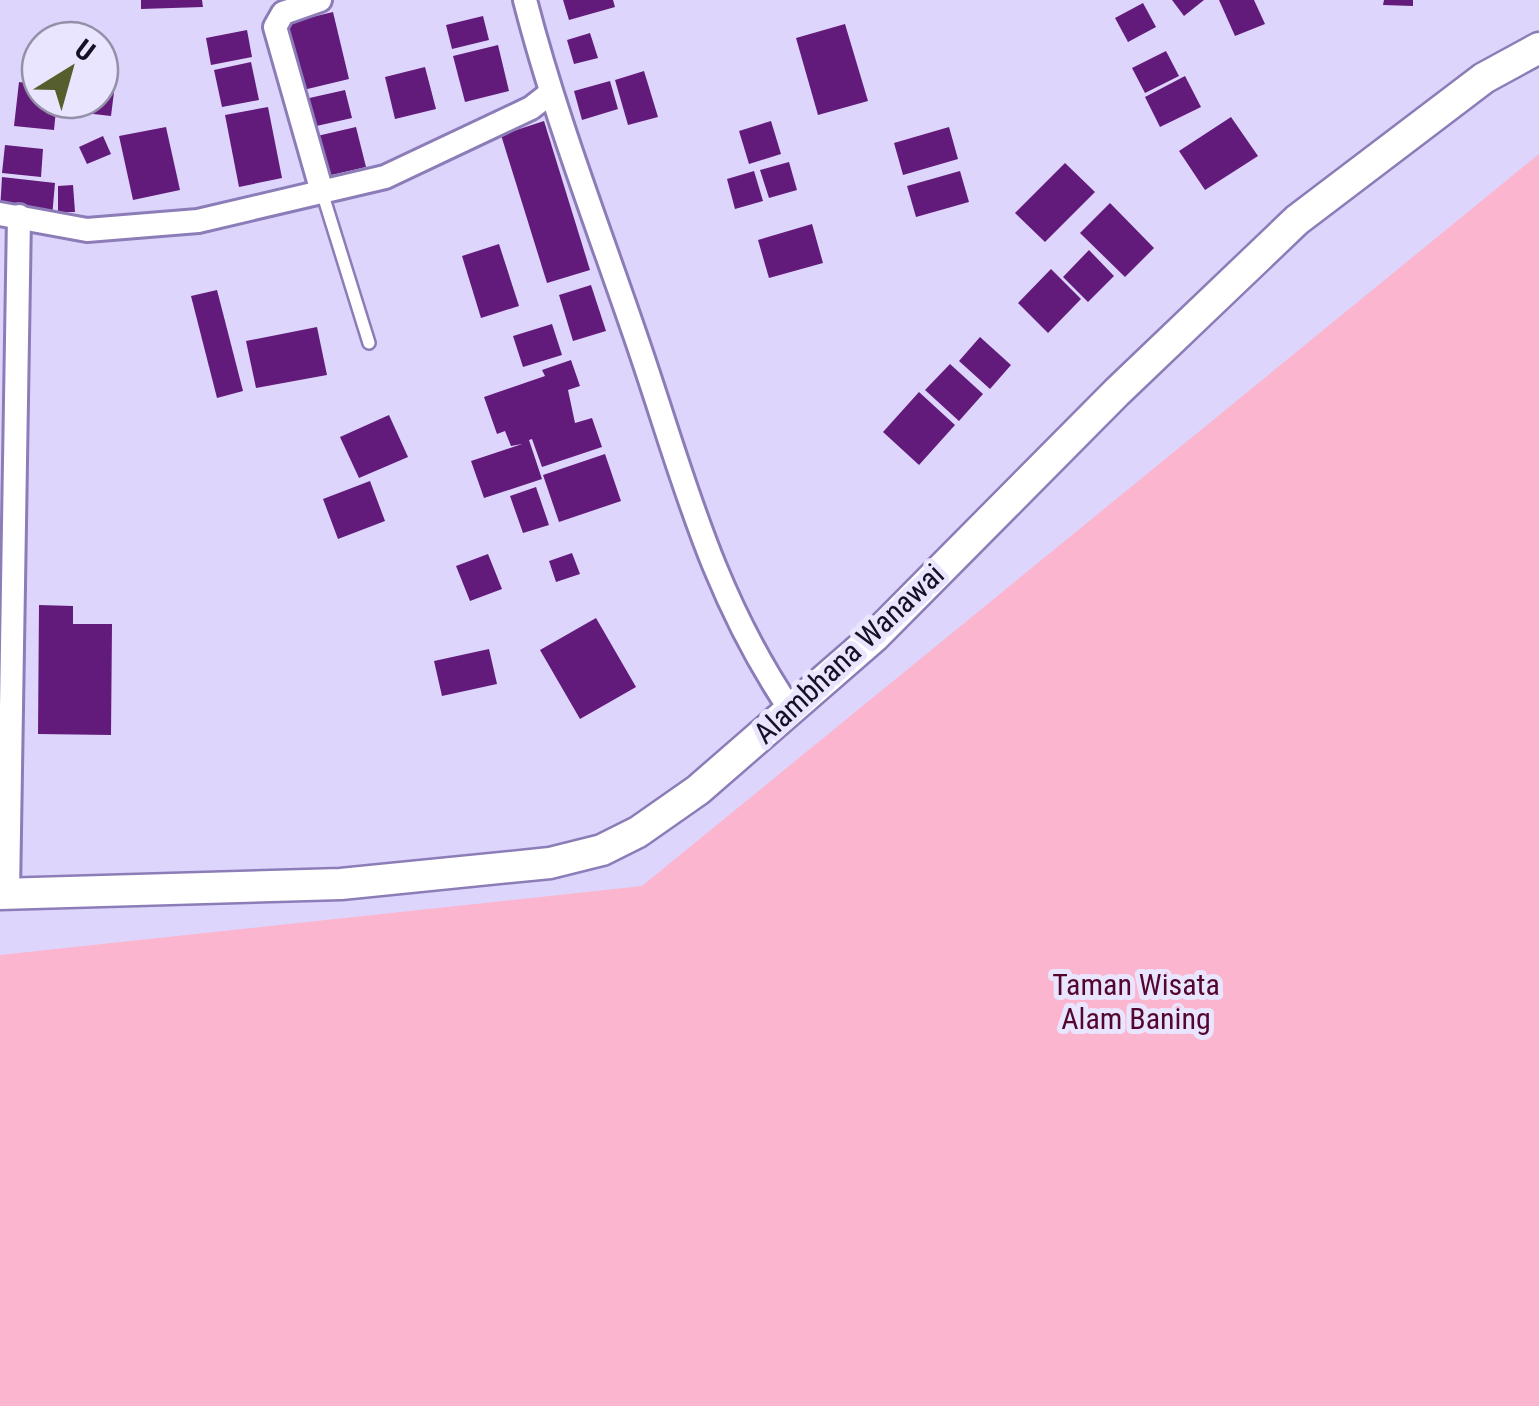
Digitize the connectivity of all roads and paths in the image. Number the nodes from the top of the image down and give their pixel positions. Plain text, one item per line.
1 (320, 0) edge
2 (525, 0) edge
3 (1539, 48) edge
4 (549, 94) junction
5 (322, 192) junction
6 (9, 215) edge
7 (369, 342) dead end
8 (790, 708) junction
9 (4, 893) edge

1 - 5 street
2 - 4 street
3 - 8 street, Alambhana Wanawai
4 - 5 street
4 - 8 street
5 - 6 street
5 - 7 lane
6 - 9 street
8 - 9 street, Alambhana Wanawai

